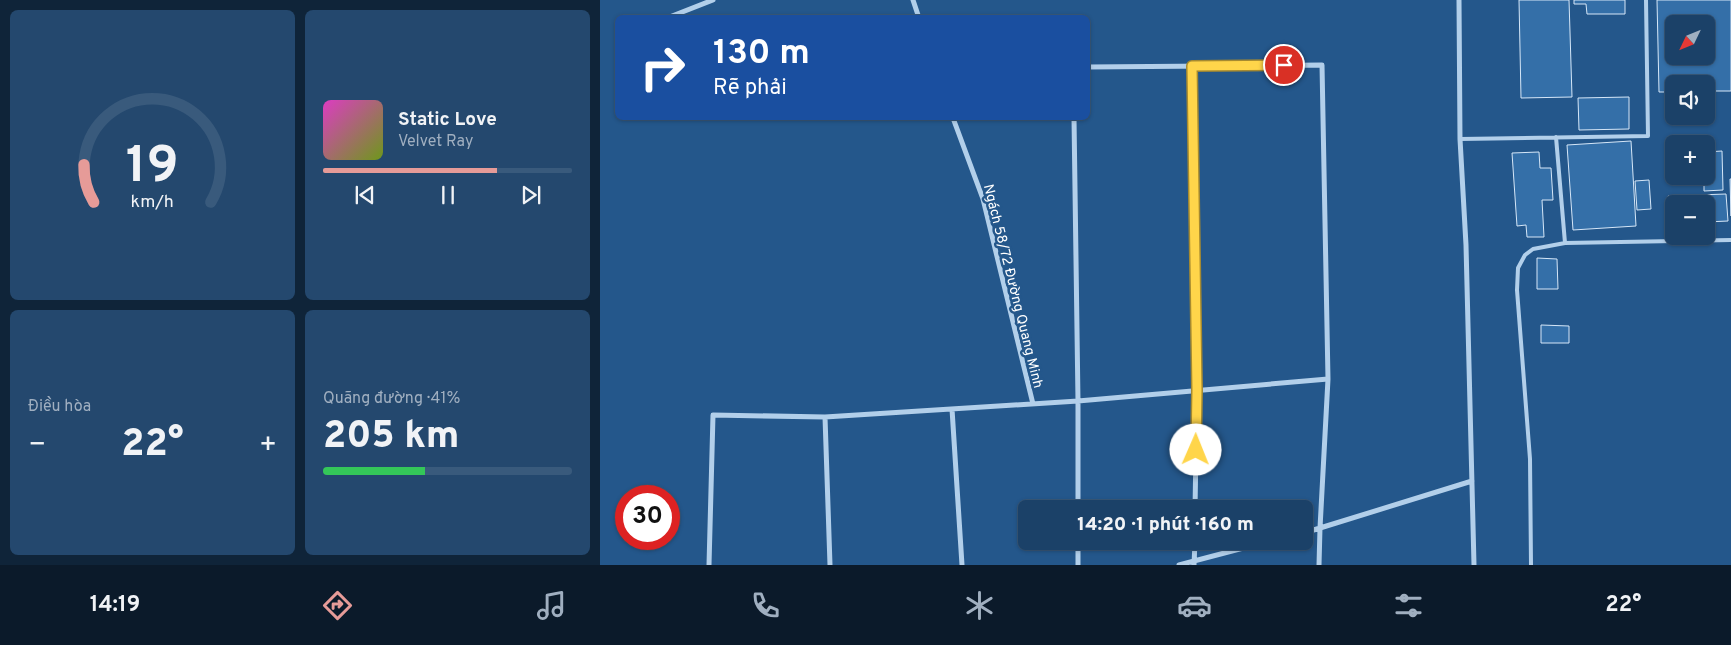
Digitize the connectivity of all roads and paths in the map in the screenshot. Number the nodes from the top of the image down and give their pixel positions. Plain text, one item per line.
1 (713, 0) edge
2 (914, 0) edge
3 (1459, 0) edge
4 (1646, 0) edge
5 (675, 15) edge
6 (918, 15) edge
7 (1192, 66) junction
8 (1090, 67) edge
9 (954, 120) edge
10 (1074, 120) edge
11 (1460, 138) junction
12 (1556, 138) junction
13 (1731, 240) edge
14 (1566, 243) junction
15 (1328, 379) junction
16 (1197, 390) junction
17 (1078, 401) junction
18 (1033, 404) junction
19 (952, 409) junction
20 (825, 416) junction
21 (1472, 481) junction
22 (1078, 500) edge
23 (1195, 500) edge
24 (1320, 528) junction
25 (1313, 530) edge
26 (1078, 550) edge
27 (1195, 550) edge
28 (1239, 550) edge
29 (1194, 563) edge
30 (709, 565) edge
31 (830, 565) edge
32 (962, 565) edge
33 (1078, 565) edge
34 (1179, 565) edge
35 (1319, 565) edge
36 (1474, 565) edge
37 (1530, 565) edge

1 - 5 street
2 - 6 street
3 - 11 street
4 - 12 lane
7 - 8 street
7 - 15 street
7 - 16 street
9 - 18 street, Ngách 58/72 Đường Quang Minh
10 - 17 street
11 - 12 lane
11 - 21 street
12 - 14 lane
13 - 14 lane
14 - 37 lane
15 - 16 street
15 - 24 street
16 - 17 street
16 - 23 street
17 - 18 street
17 - 22 street
18 - 19 street
19 - 20 street
19 - 32 street
20 - 30 street
20 - 31 street
21 - 24 street
21 - 36 street
24 - 25 street
24 - 35 street
26 - 33 street
27 - 29 street
28 - 29 street
29 - 34 street

